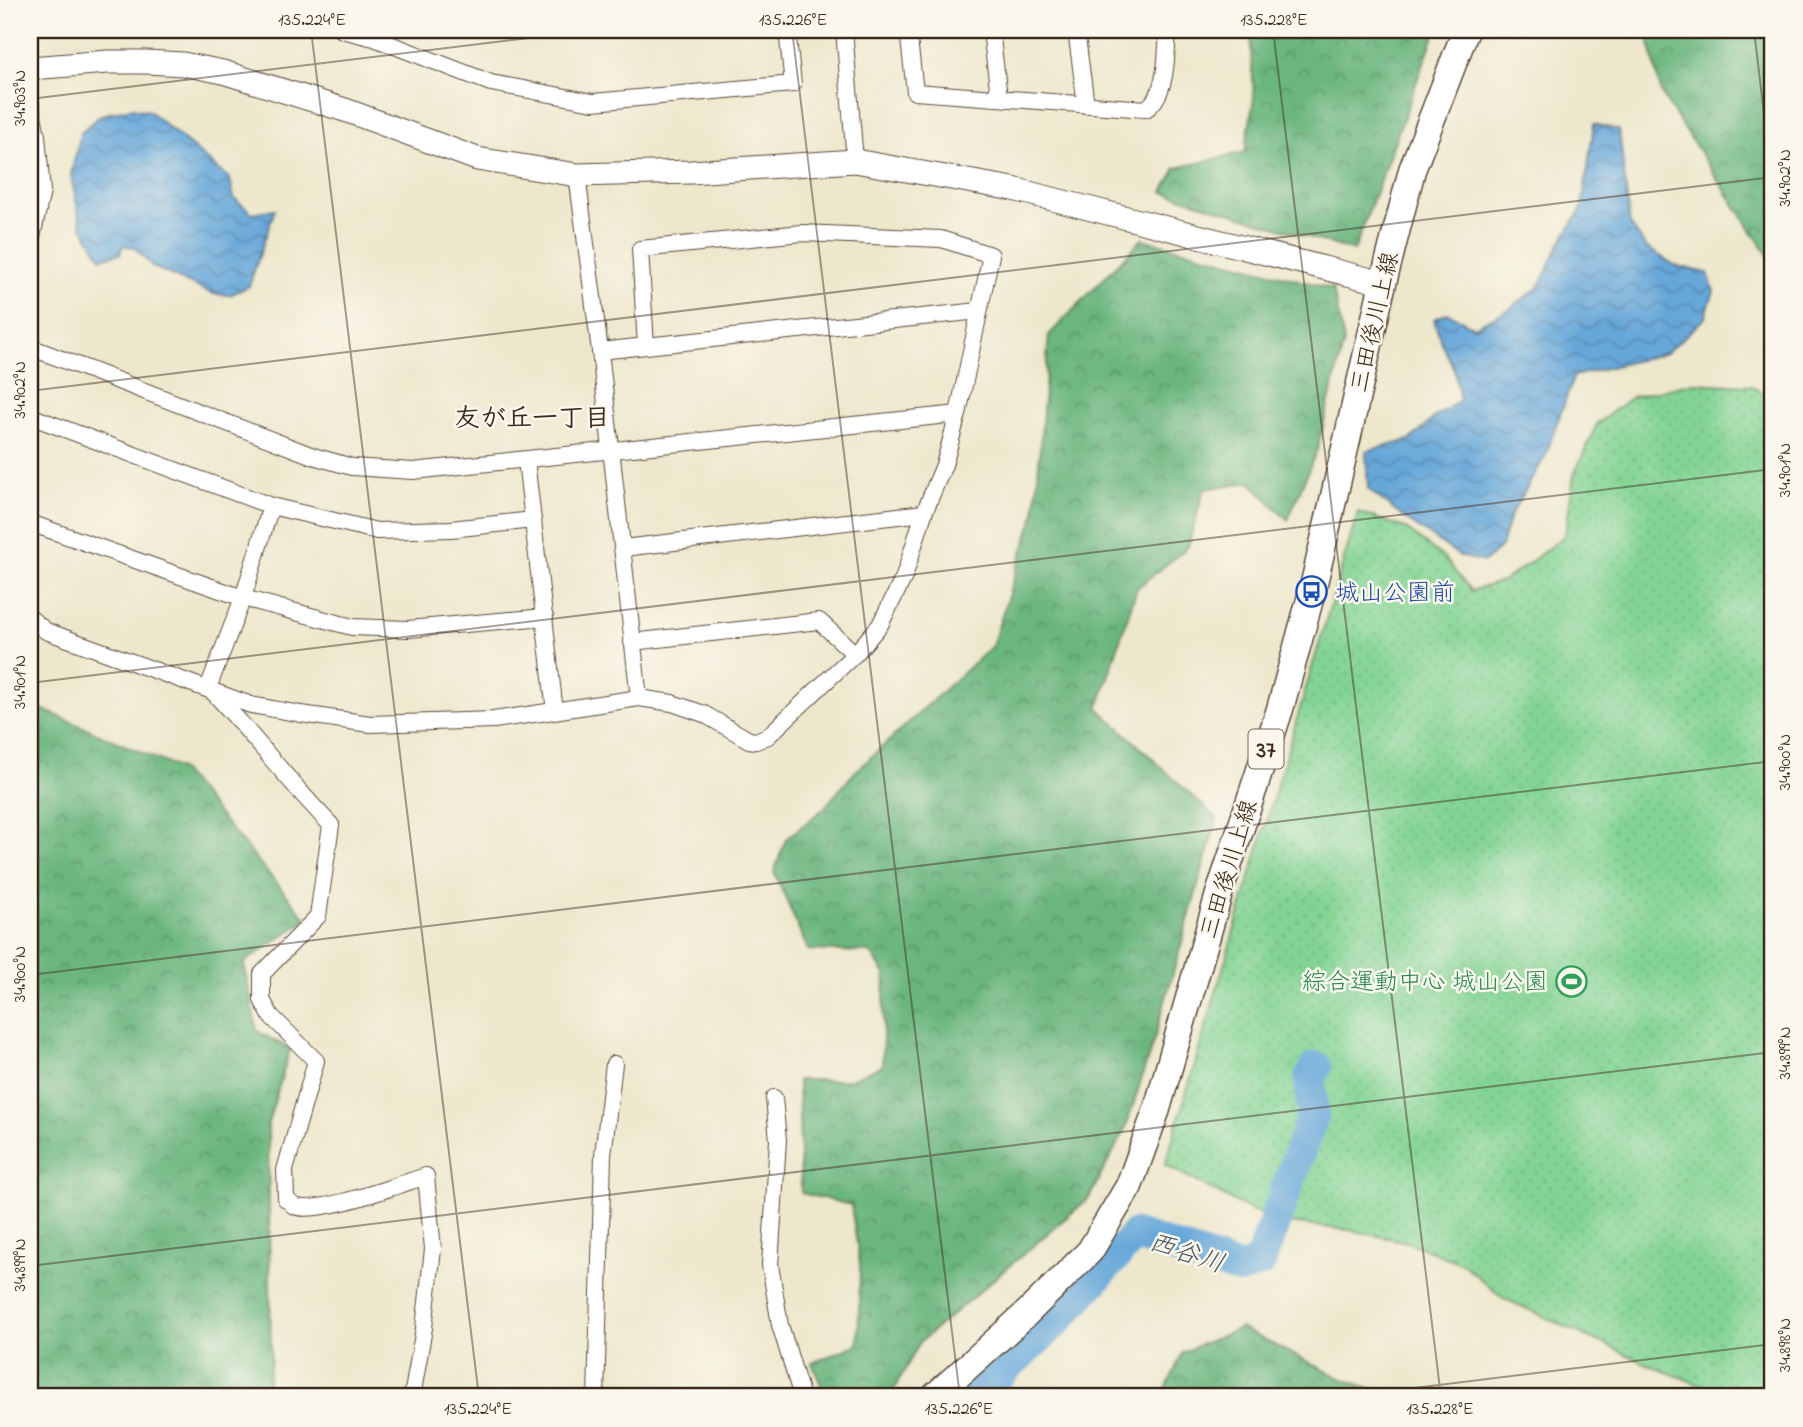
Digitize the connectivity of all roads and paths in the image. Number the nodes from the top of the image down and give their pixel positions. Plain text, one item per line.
1 (342, 30) edge
2 (787, 30) edge
3 (844, 30) edge
4 (908, 30) edge
5 (992, 30) edge
6 (1076, 30) edge
7 (1168, 30) edge
8 (1466, 30) edge
9 (376, 34) edge
10 (30, 68) edge
11 (999, 97) junction
12 (30, 100) edge
13 (1086, 105) junction
14 (855, 161) junction
15 (576, 175) junction
16 (30, 246) edge
17 (1382, 284) junction
18 (979, 311) junction
19 (646, 346) junction
20 (30, 347) edge
21 (600, 351) junction
22 (958, 414) junction
23 (30, 416) edge
24 (611, 452) junction
25 (526, 460) junction
26 (271, 506) junction
27 (924, 513) junction
28 (533, 520) junction
29 (30, 523) edge
30 (622, 548) junction
31 (243, 598) junction
32 (545, 617) junction
33 (30, 618) edge
34 (632, 642) junction
35 (855, 654) junction
36 (208, 688) junction
37 (639, 698) junction
38 (555, 712) junction
39 (614, 1064) dead end
40 (774, 1098) dead end
41 (412, 1397) edge
42 (596, 1397) edge
43 (802, 1397) edge
44 (934, 1397) edge

1 - 9 street
2 - 9 street
3 - 14 street
4 - 11 street
5 - 11 street
6 - 13 street
7 - 13 street
8 - 17 main road, 三田後川上線 / 37
10 - 15 street
11 - 13 street
12 - 16 street
14 - 15 street
14 - 17 street
15 - 21 street
17 - 44 main road, 三田後川上線 / 37
18 - 19 street
18 - 19 street
18 - 22 street
19 - 21 street
20 - 25 street
21 - 24 street
22 - 24 street
22 - 27 street
23 - 26 street
24 - 25 street
24 - 30 street
25 - 28 street
26 - 28 street
26 - 31 street
27 - 30 street
27 - 35 street
28 - 32 street
29 - 31 street
30 - 34 street
31 - 32 street
31 - 36 street
32 - 38 street
33 - 36 street
34 - 35 street
34 - 37 street
35 - 37 street
36 - 38 street
36 - 41 street
37 - 38 street
39 - 42 street
40 - 43 street

